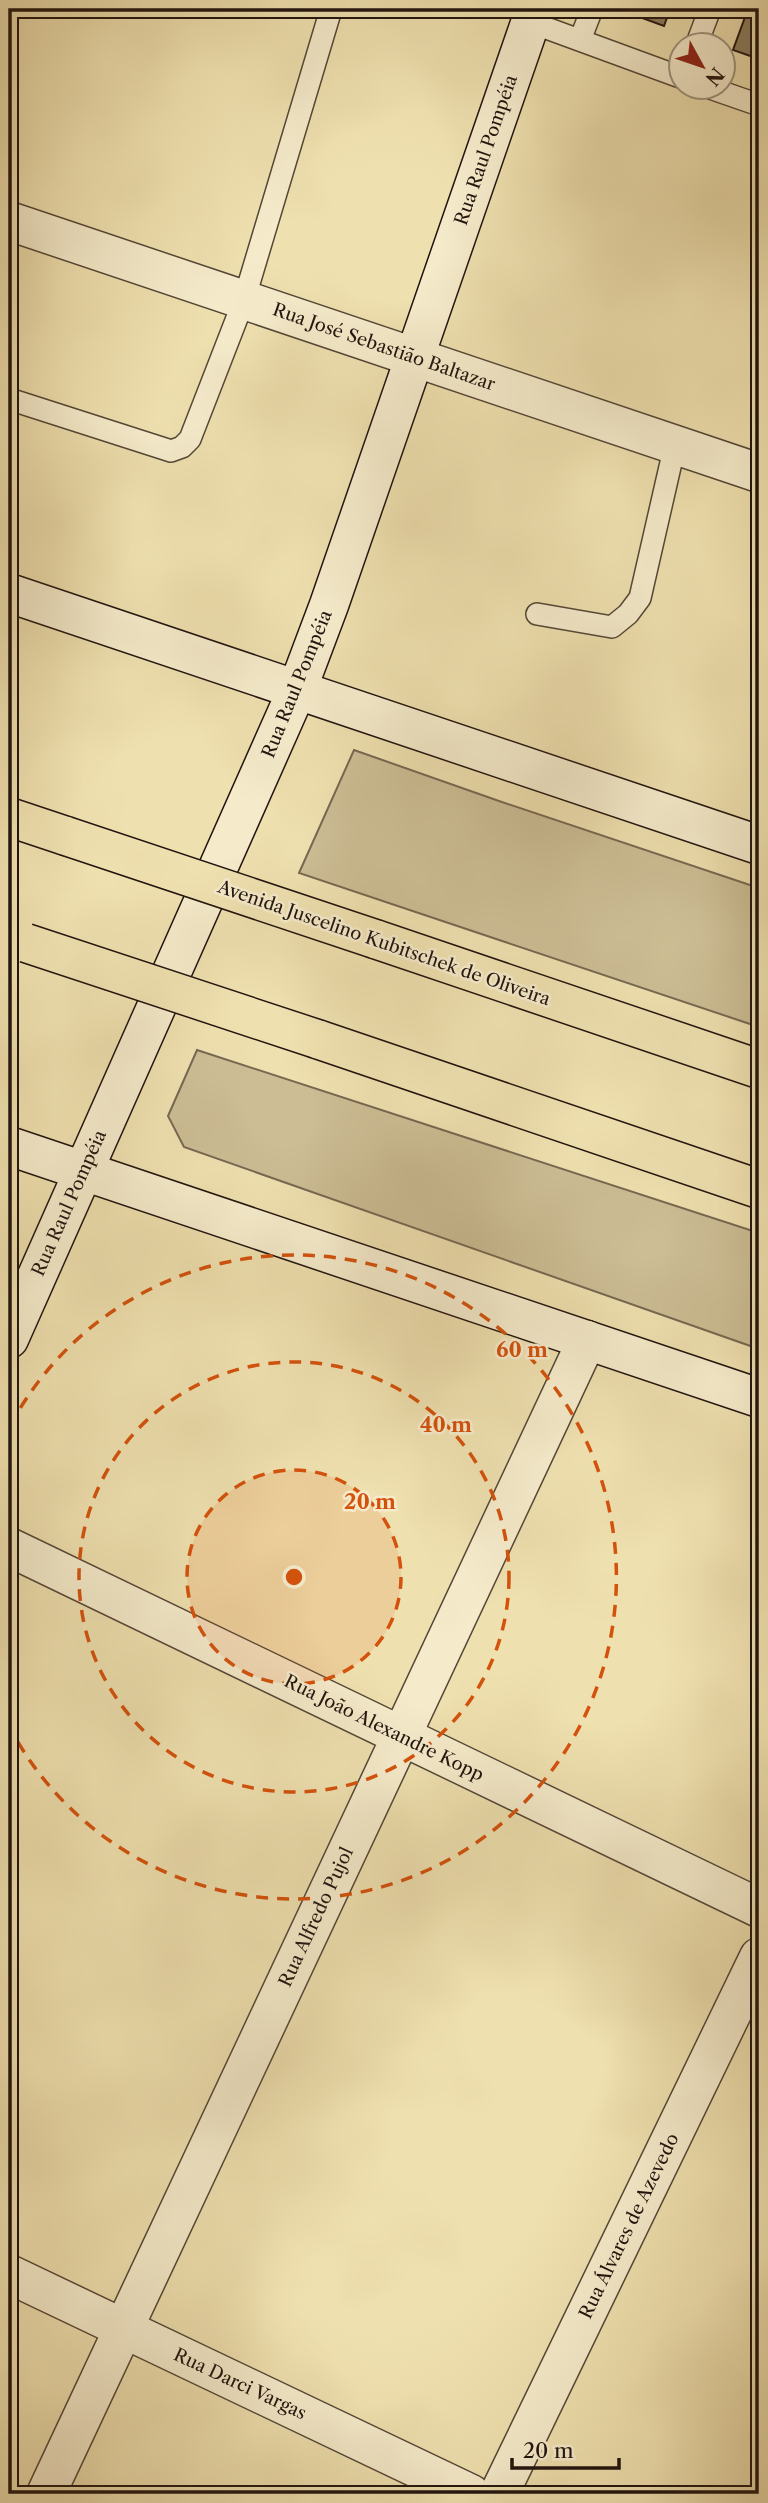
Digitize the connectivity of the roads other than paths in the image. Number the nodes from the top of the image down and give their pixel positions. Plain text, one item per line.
1 (328, 9) edge
2 (592, 9) edge
3 (710, 9) edge
4 (532, 15) edge
5 (701, 32) edge
6 (580, 40) junction
7 (666, 72) edge
8 (736, 97) edge
9 (759, 105) edge
10 (9, 221) edge
11 (244, 300) junction
12 (415, 358) junction
13 (9, 399) edge
14 (676, 444) junction
15 (759, 473) edge
16 (9, 593) edge
17 (537, 614) dead end
18 (297, 690) junction
19 (9, 817) edge
20 (759, 845) edge
21 (17, 940) edge
22 (759, 1069) edge
23 (9, 1146) edge
24 (84, 1171) junction
25 (759, 1189) edge
26 (9, 1339) edge
27 (587, 1340) junction
28 (759, 1398) edge
29 (9, 1547) edge
30 (401, 1736) junction
31 (759, 1908) edge
32 (759, 1957) edge
33 (9, 2274) edge
34 (123, 2329) junction
35 (46, 2494) edge
36 (471, 2494) edge
37 (499, 2494) edge

1 - 11 lane
2 - 6 lane
3 - 5 lane
4 - 6 lane
4 - 12 street, Rua Raul Pompéia
6 - 7 lane
8 - 9 lane
10 - 11 street, Rua José Sebastião Baltazar
11 - 12 street, Rua José Sebastião Baltazar
11 - 13 lane
12 - 14 street, Rua José Sebastião Baltazar
12 - 18 street, Rua Raul Pompéia
14 - 15 street, Rua José Sebastião Baltazar
14 - 17 lane
16 - 18 street
18 - 20 street
18 - 24 street, Rua Raul Pompéia
19 - 22 highway, Avenida Juscelino Kubitschek de Oliveira, bridge
21 - 25 highway, bridge
23 - 24 street
24 - 26 street, Rua Raul Pompéia
24 - 27 street
27 - 28 street
27 - 30 street, Rua Alfredo Pujol
29 - 30 street, Rua João Alexandre Kopp
30 - 31 street, Rua João Alexandre Kopp
30 - 34 street, Rua Alfredo Pujol
32 - 37 street, Rua Álvares de Azevedo
33 - 34 street, Rua Darci Vargas
34 - 35 street, Rua Alfredo Pujol
34 - 36 street, Rua Darci Vargas

